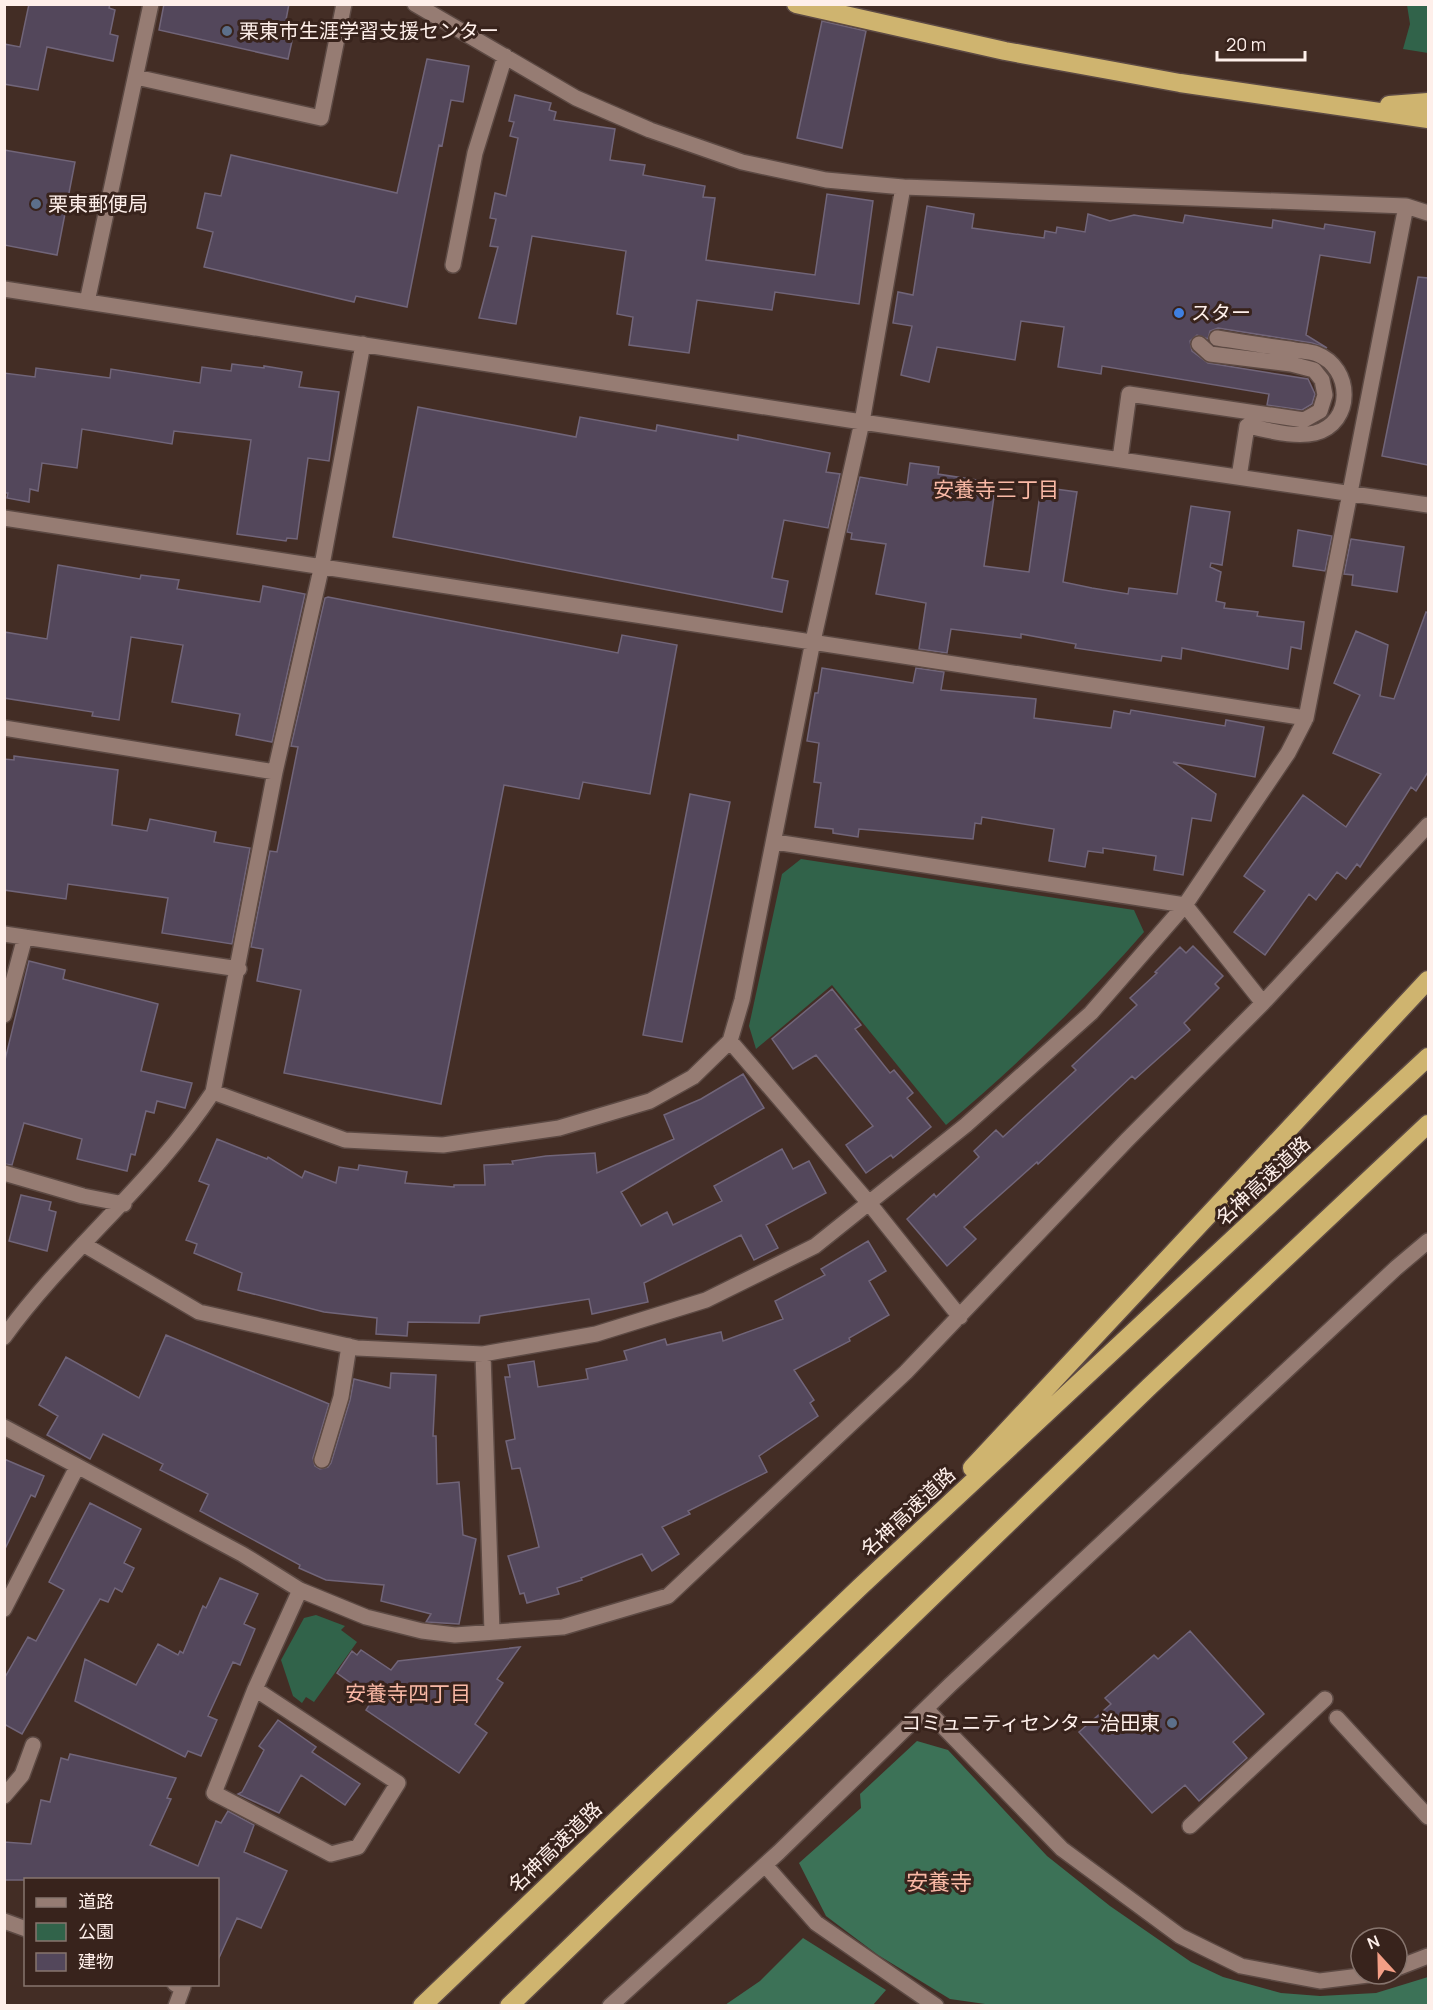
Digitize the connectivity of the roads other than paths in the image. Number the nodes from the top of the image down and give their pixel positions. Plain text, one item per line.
1 (151, 4) edge
2 (344, 4) edge
3 (416, 4) edge
4 (796, 4) edge
5 (506, 56) junction
6 (136, 77) junction
7 (1428, 102) edge
8 (1360, 107) junction
9 (1428, 119) edge
10 (903, 188) junction
11 (1406, 206) junction
12 (1428, 213) edge
13 (453, 265) dead end
14 (4, 289) edge
15 (87, 302) junction
16 (1217, 338) dead end
17 (363, 344) junction
18 (1199, 344) dead end
19 (862, 422) junction
20 (1120, 459) junction
21 (1239, 477) junction
22 (1352, 493) junction
23 (1428, 505) edge
24 (4, 518) edge
25 (322, 565) junction
26 (813, 641) junction
27 (1306, 718) junction
28 (4, 728) edge
29 (275, 772) junction
30 (1428, 825) edge
31 (775, 842) junction
32 (1185, 905) junction
33 (4, 934) edge
34 (25, 937) junction
35 (239, 969) junction
36 (1428, 980) edge
37 (1263, 1003) junction
38 (4, 1015) edge
39 (730, 1041) junction
40 (1428, 1057) edge
41 (213, 1092) junction
42 (1428, 1124) edge
43 (4, 1173) edge
44 (868, 1203) junction
45 (123, 1204) junction
46 (1428, 1241) edge
47 (83, 1244) junction
48 (960, 1317) junction
49 (4, 1337) edge
50 (349, 1346) junction
51 (483, 1354) junction
52 (4, 1427) edge
53 (322, 1460) dead end
54 (77, 1467) junction
55 (860, 1587) junction
56 (300, 1590) junction
57 (4, 1609) edge
58 (492, 1632) junction
59 (255, 1689) junction
60 (1325, 1699) dead end
61 (926, 1709) junction
62 (1337, 1718) dead end
63 (33, 1745) dead end
64 (4, 1796) edge
65 (1428, 1817) edge
66 (1190, 1826) dead end
67 (765, 1865) junction
68 (4, 1921) edge
69 (24, 1928) edge
70 (1428, 1956) edge
71 (1409, 1963) edge
72 (1349, 1977) edge
73 (179, 1986) edge
74 (176, 2006) edge
75 (422, 2006) edge
76 (509, 2006) edge
77 (610, 2006) edge
78 (936, 2006) edge

1 - 6 street
2 - 6 street
3 - 5 street
4 - 8 highway
5 - 10 street
5 - 13 street
6 - 15 street
7 - 8 highway
8 - 9 highway
10 - 11 street
10 - 19 street
11 - 12 street
11 - 22 street
14 - 15 street
15 - 17 street
16 - 21 street
17 - 19 street
17 - 25 street
18 - 20 street
19 - 20 street
19 - 26 street
20 - 21 street
21 - 22 street
22 - 23 street
22 - 27 street
24 - 25 street
25 - 26 street
25 - 29 street
26 - 27 street
26 - 31 street
27 - 32 street
28 - 29 street
29 - 35 street
30 - 37 street
31 - 32 street
31 - 39 street
32 - 37 street
32 - 44 street
33 - 34 street
34 - 35 street
34 - 38 street
35 - 41 street
36 - 55 highway
37 - 48 street
39 - 41 street
39 - 44 street
40 - 55 highway, 名神高速道路
41 - 45 street
42 - 76 highway
43 - 45 street
44 - 48 street
44 - 51 street
45 - 47 street
46 - 61 street
47 - 49 street
47 - 50 street
48 - 58 street
50 - 51 street
50 - 53 street
51 - 58 street
52 - 54 street
54 - 56 street
54 - 57 street
55 - 75 highway, 名神高速道路
56 - 58 street
56 - 59 street
59 - 59 street
60 - 66 street
61 - 67 street
61 - 72 street
62 - 65 street
63 - 64 street
67 - 77 street
67 - 78 street
68 - 69 street
70 - 71 street
73 - 74 street

